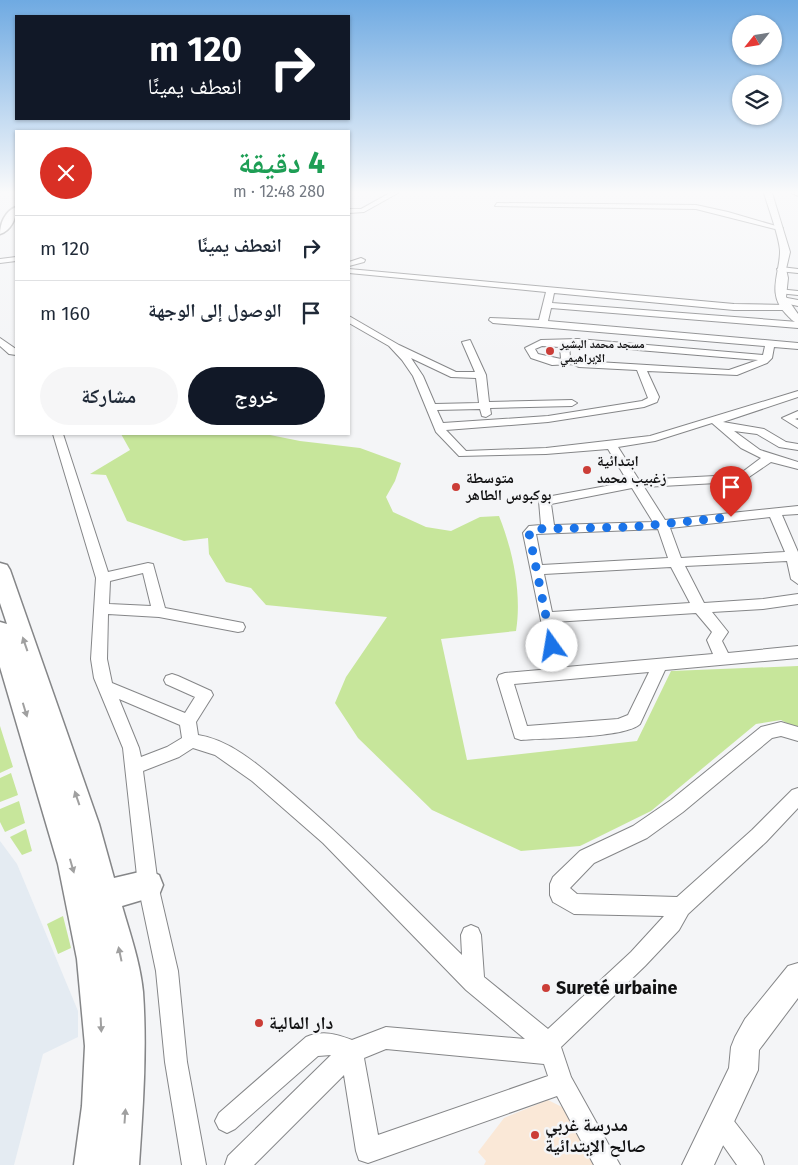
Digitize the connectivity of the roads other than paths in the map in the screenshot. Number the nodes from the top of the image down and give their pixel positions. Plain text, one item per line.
1 (784, 247) edge
2 (15, 259) edge
3 (361, 260) dead end
4 (0, 261) edge
5 (350, 264) edge
6 (350, 271) edge
7 (798, 271) edge
8 (782, 272) junction
9 (586, 293) junction
10 (798, 293) edge
11 (619, 296) junction
12 (549, 298) junction
13 (783, 299) junction
14 (798, 303) edge
15 (583, 308) junction
16 (616, 310) junction
17 (653, 313) junction
18 (350, 319) edge
19 (493, 320) dead end
20 (798, 320) edge
21 (543, 323) junction
22 (798, 325) edge
23 (580, 326) junction
24 (618, 329) junction
25 (654, 332) junction
26 (0, 340) edge
27 (467, 342) dead end
28 (578, 342) junction
29 (770, 343) junction
30 (564, 344) junction
31 (798, 346) edge
32 (397, 347) junction
33 (15, 352) edge
34 (766, 358) junction
35 (566, 361) junction
36 (641, 368) junction
37 (481, 375) junction
38 (798, 394) edge
39 (572, 403) dead end
40 (484, 405) junction
41 (431, 408) junction
42 (798, 414) edge
43 (488, 422) junction
44 (718, 422) junction
45 (798, 425) edge
46 (439, 427) junction
47 (58, 435) edge
48 (611, 445) junction
49 (798, 447) edge
50 (769, 458) junction
51 (796, 466) edge
52 (637, 484) junction
53 (798, 510) edge
54 (775, 513) junction
55 (662, 525) junction
56 (548, 529) junction
57 (793, 556) junction
58 (676, 563) junction
59 (0, 570) edge
60 (537, 570) junction
61 (103, 578) junction
62 (798, 579) edge
63 (798, 599) edge
64 (700, 608) junction
65 (102, 609) junction
66 (159, 612) junction
67 (546, 617) junction
68 (238, 627) dead end
69 (0, 630) edge
70 (798, 652) edge
71 (723, 658) junction
72 (660, 664) junction
73 (560, 672) junction
74 (172, 680) dead end
75 (106, 687) junction
76 (188, 721) junction
77 (798, 734) edge
78 (191, 741) junction
79 (134, 767) junction
80 (798, 796) edge
81 (148, 885) junction
82 (106, 895) junction
83 (681, 907) junction
84 (471, 935) dead end
85 (798, 976) edge
86 (474, 982) junction
87 (550, 1048) junction
88 (352, 1051) junction
89 (562, 1083) junction
90 (719, 1120) junction
91 (227, 1121) dead end
92 (93, 1165) edge
93 (120, 1165) edge
94 (194, 1165) edge
95 (237, 1165) edge
96 (608, 1165) edge
97 (698, 1165) edge
98 (752, 1165) edge

1 - 8 main road
2 - 4 street
3 - 5 street
6 - 12 street
7 - 8 street
8 - 13 main road
9 - 11 street
9 - 12 street
9 - 15 street
10 - 13 street
11 - 13 street
11 - 16 street
12 - 15 street
12 - 21 street
13 - 14 street
13 - 20 main road
15 - 16 street
15 - 23 street
16 - 17 street
16 - 24 street
17 - 22 street
17 - 25 street
18 - 32 street
19 - 21 street
21 - 23 street
23 - 24 street
23 - 28 street
24 - 25 street
25 - 29 street
26 - 33 street
27 - 37 street
28 - 30 street
28 - 34 street
29 - 31 street
29 - 34 street
30 - 35 street
30 - 35 street
32 - 37 street
32 - 41 street
34 - 36 street
35 - 36 street
36 - 43 street
37 - 40 street
38 - 44 street
39 - 40 street
40 - 41 street
40 - 43 street
41 - 46 street
42 - 45 street
43 - 46 street
44 - 48 street
44 - 49 street
44 - 50 street
46 - 48 street
47 - 61 street
48 - 52 street
50 - 51 street
50 - 52 street
52 - 55 street
52 - 56 street
53 - 54 street
54 - 55 street
54 - 57 street
55 - 56 street
55 - 58 street
56 - 60 street
57 - 58 street
57 - 62 street
58 - 60 street
58 - 64 street
82 -> 59 highway
60 - 67 street
61 - 65 street
61 - 66 street
63 - 64 street
64 - 67 street
64 - 71 street
65 - 66 street
65 - 75 street
66 - 68 street
67 - 73 street
69 -> 92 highway
70 - 71 street
71 - 72 street
72 - 73 street
72 - 73 street
74 - 76 street
75 - 76 street
75 - 79 street
76 - 78 street
77 - 83 street
78 - 79 street
78 - 86 street
79 - 81 street
80 - 83 street
81 - 82 highway
81 - 94 street
93 -> 82 highway
83 - 87 street
84 - 86 street
85 - 90 main road
86 - 87 street
87 - 88 street
87 - 89 street
88 - 89 street
88 - 91 street
88 - 95 street
89 - 96 street
90 - 97 main road
90 - 98 street

